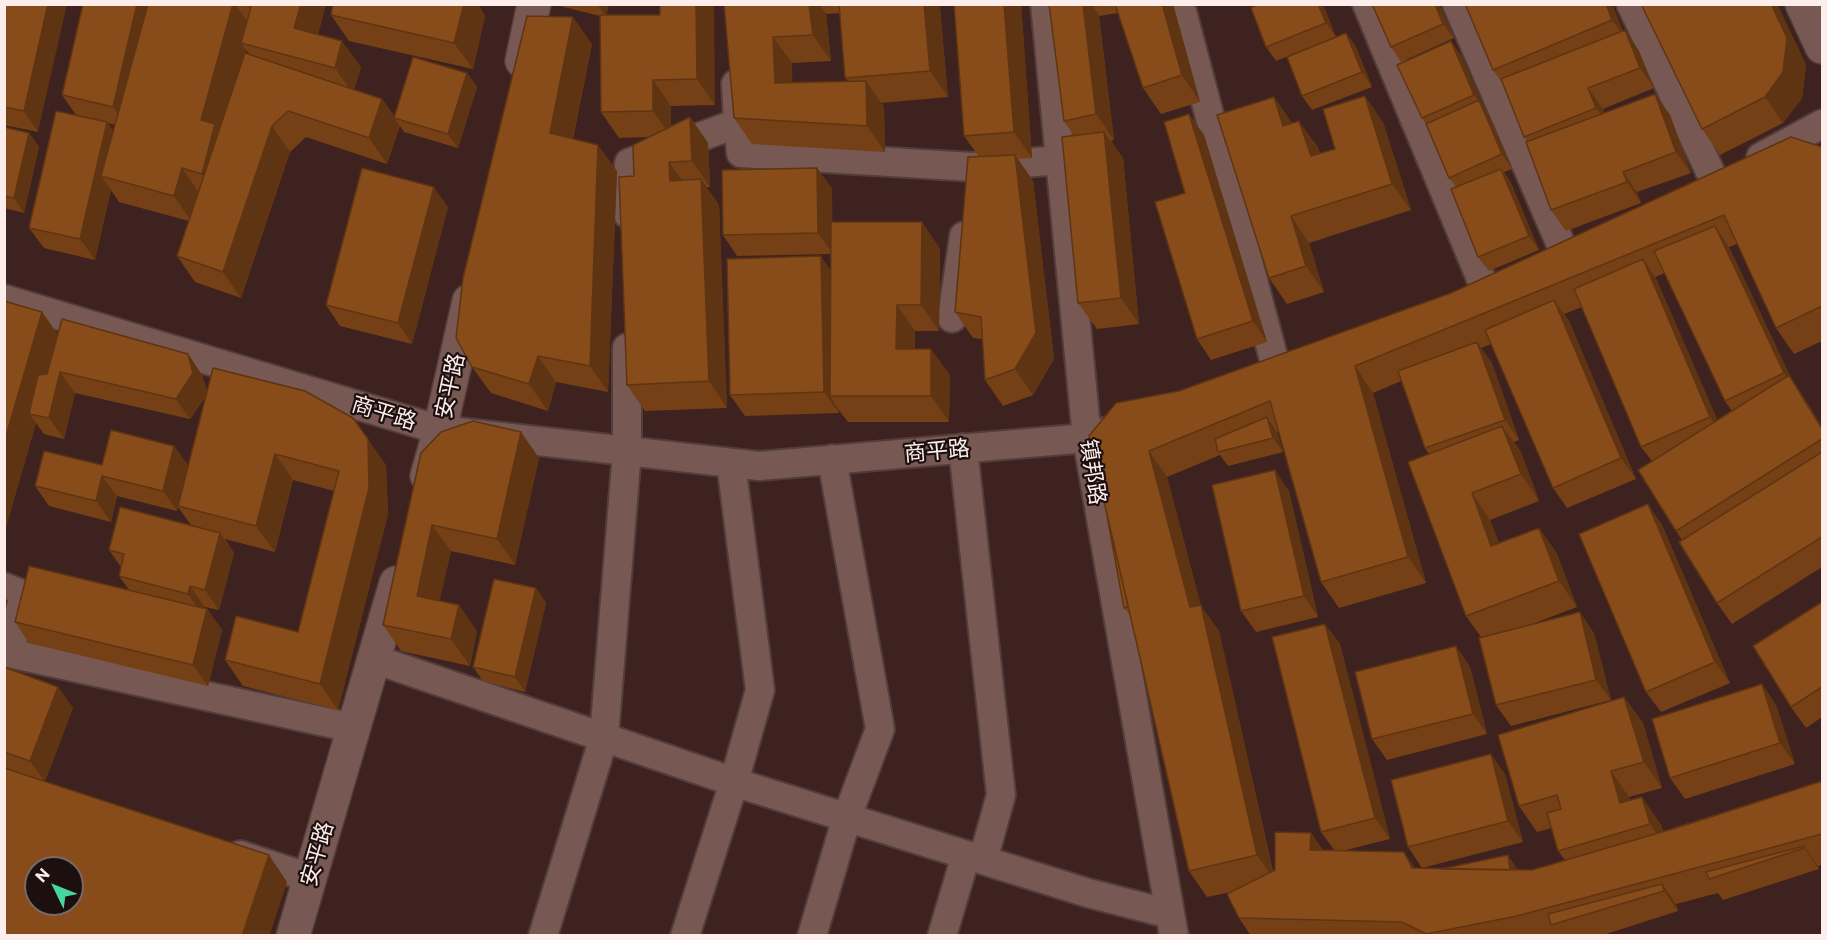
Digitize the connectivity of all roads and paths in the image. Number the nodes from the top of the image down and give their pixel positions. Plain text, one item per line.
1 (534, 4) edge
2 (1045, 4) edge
3 (1180, 4) edge
4 (1367, 4) edge
5 (1457, 4) edge
6 (1631, 4) edge
7 (1802, 4) edge
8 (1822, 47) edge
9 (734, 63) edge
10 (516, 85) edge
11 (738, 123) junction
12 (1822, 124) edge
13 (1060, 160) junction
14 (970, 179) junction
15 (628, 243) edge
16 (1569, 261) edge
17 (476, 269) edge
18 (4, 299) edge
19 (1490, 302) edge
20 (952, 318) dead end
21 (628, 324) edge
22 (1278, 375) edge
23 (1154, 416) edge
24 (440, 430) junction
25 (1087, 438) junction
26 (963, 448) junction
27 (627, 451) junction
28 (832, 459) junction
29 (731, 463) junction
30 (420, 499) edge
31 (404, 556) edge
32 (4, 587) edge
33 (374, 659) junction
34 (354, 728) junction
35 (604, 737) junction
36 (734, 782) junction
37 (847, 817) junction
38 (219, 848) edge
39 (975, 857) junction
40 (310, 878) junction
41 (1172, 925) edge
42 (293, 936) edge
43 (543, 936) edge
44 (685, 936) edge
45 (812, 936) edge
46 (942, 936) edge

1 - 10 street
2 - 13 street, 镇邦路
3 - 22 street
4 - 19 street
5 - 16 street
6 - 12 street
7 - 8 street
9 - 11 street
11 - 14 street
11 - 15 street
13 - 14 street
13 - 25 street, 镇邦路
14 - 20 street
17 - 24 street, 安平路
18 - 24 street, 商平路
21 - 27 street
23 - 25 street, 商平路
24 - 27 street, 商平路
24 - 30 street, 安平路
25 - 26 street, 商平路
25 - 41 street, 镇邦路
26 - 28 street, 商平路
26 - 39 street
27 - 29 street, 商平路
27 - 35 street
28 - 29 street, 商平路
28 - 37 street
29 - 36 street
31 - 33 street, 安平路
32 - 34 street
33 - 34 street, 安平路
33 - 35 street
34 - 40 street, 安平路
35 - 36 street
35 - 43 street
36 - 37 street
36 - 44 street
37 - 39 street
37 - 45 street
38 - 40 street
39 - 41 street
39 - 46 street
40 - 42 street, 安平路

